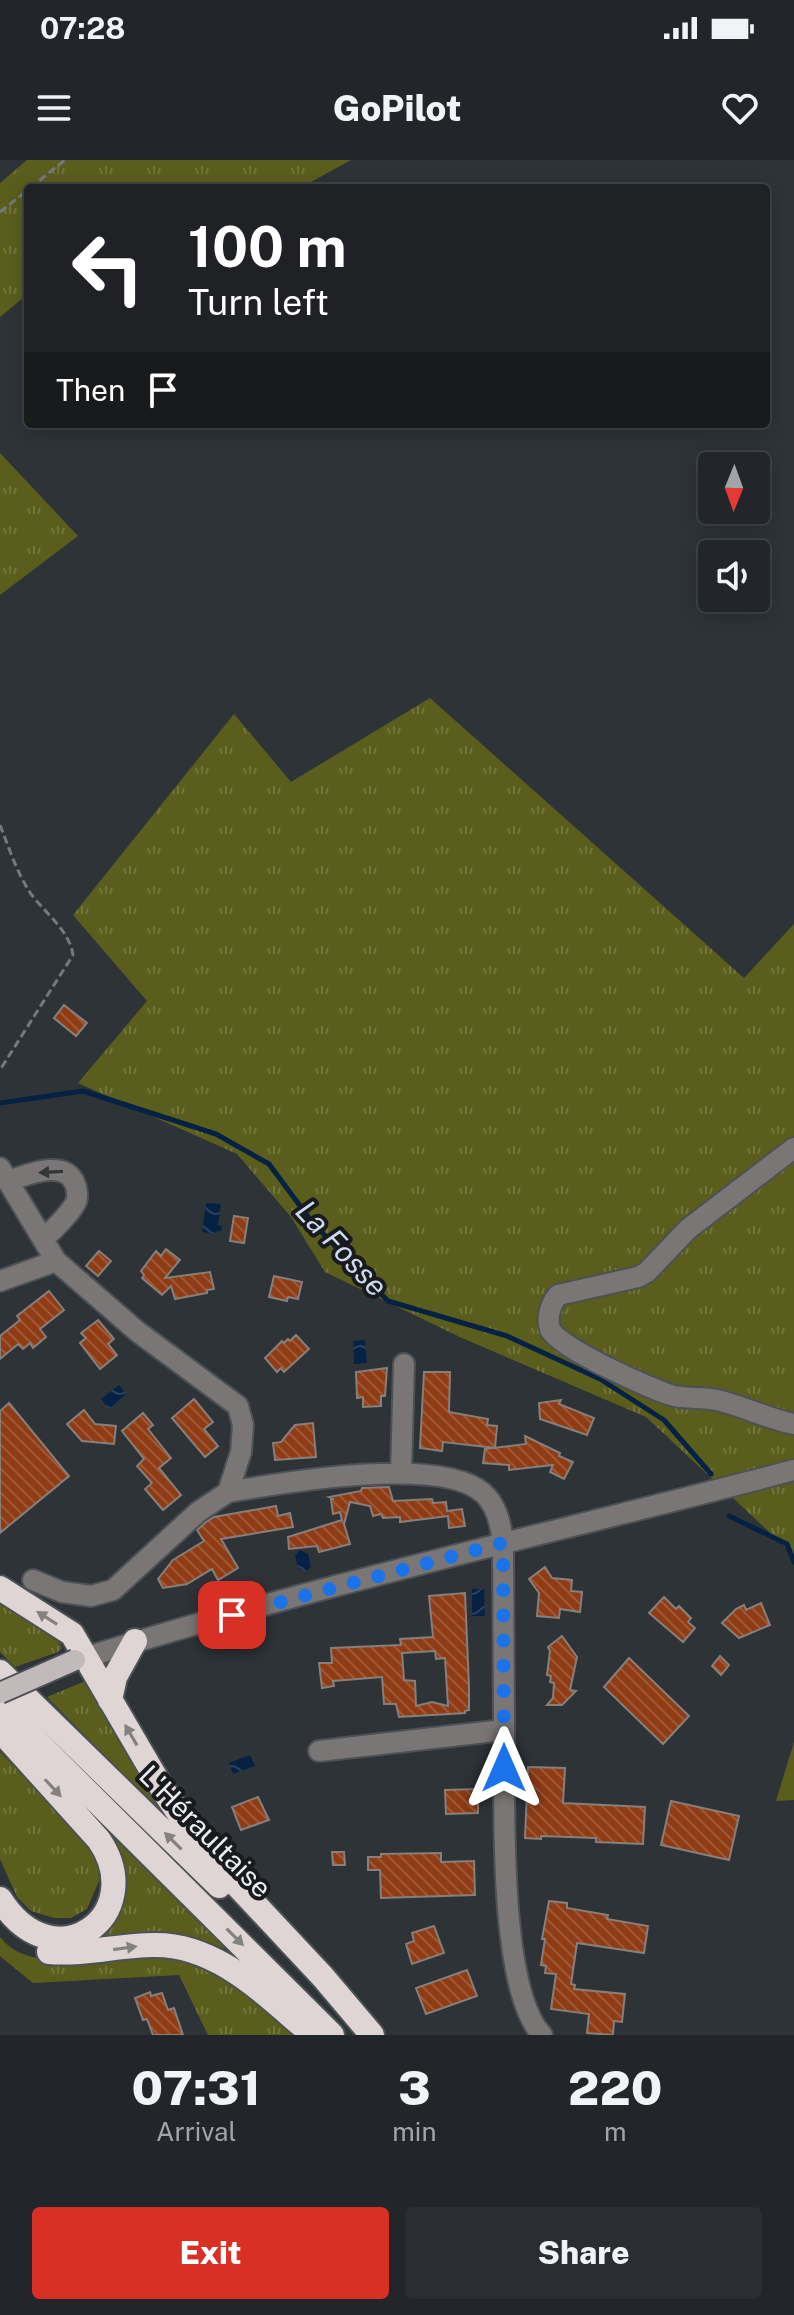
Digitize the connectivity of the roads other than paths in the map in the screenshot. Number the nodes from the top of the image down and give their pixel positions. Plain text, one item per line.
1 (794, 1148) edge
2 (4, 1175) edge
3 (43, 1240) junction
4 (56, 1261) junction
5 (0, 1281) edge
6 (404, 1364) dead end
7 (794, 1424) edge
8 (794, 1470) edge
9 (401, 1474) junction
10 (228, 1492) junction
11 (503, 1543) junction
12 (33, 1580) dead end
13 (0, 1588) edge
14 (135, 1641) junction
15 (81, 1658) junction
16 (0, 1672) edge
17 (0, 1693) edge
18 (110, 1700) junction
19 (0, 1705) edge
20 (0, 1730) edge
21 (504, 1730) junction
22 (319, 1751) dead end
23 (0, 1899) edge
24 (0, 1923) edge
25 (313, 2035) edge
26 (332, 2035) edge
27 (370, 2035) edge
28 (542, 2035) edge

1 - 7 street
2 - 3 street
3 -> 2 street
3 - 4 street
4 - 5 street
4 - 10 street
6 - 9 street
8 - 11 street
9 - 10 street
9 - 11 street
10 - 12 street
11 - 14 street
11 - 21 street
15 -> 13 highway
14 - 15 street
14 - 18 highway
15 - 17 main road, bridge
15 - 18 highway
27 -> 16 highway, L'Héraultaise
27 -> 18 highway
19 -> 26 highway, L'Héraultaise
20 -> 23 highway
21 - 22 street
21 - 28 street
24 -> 25 highway

